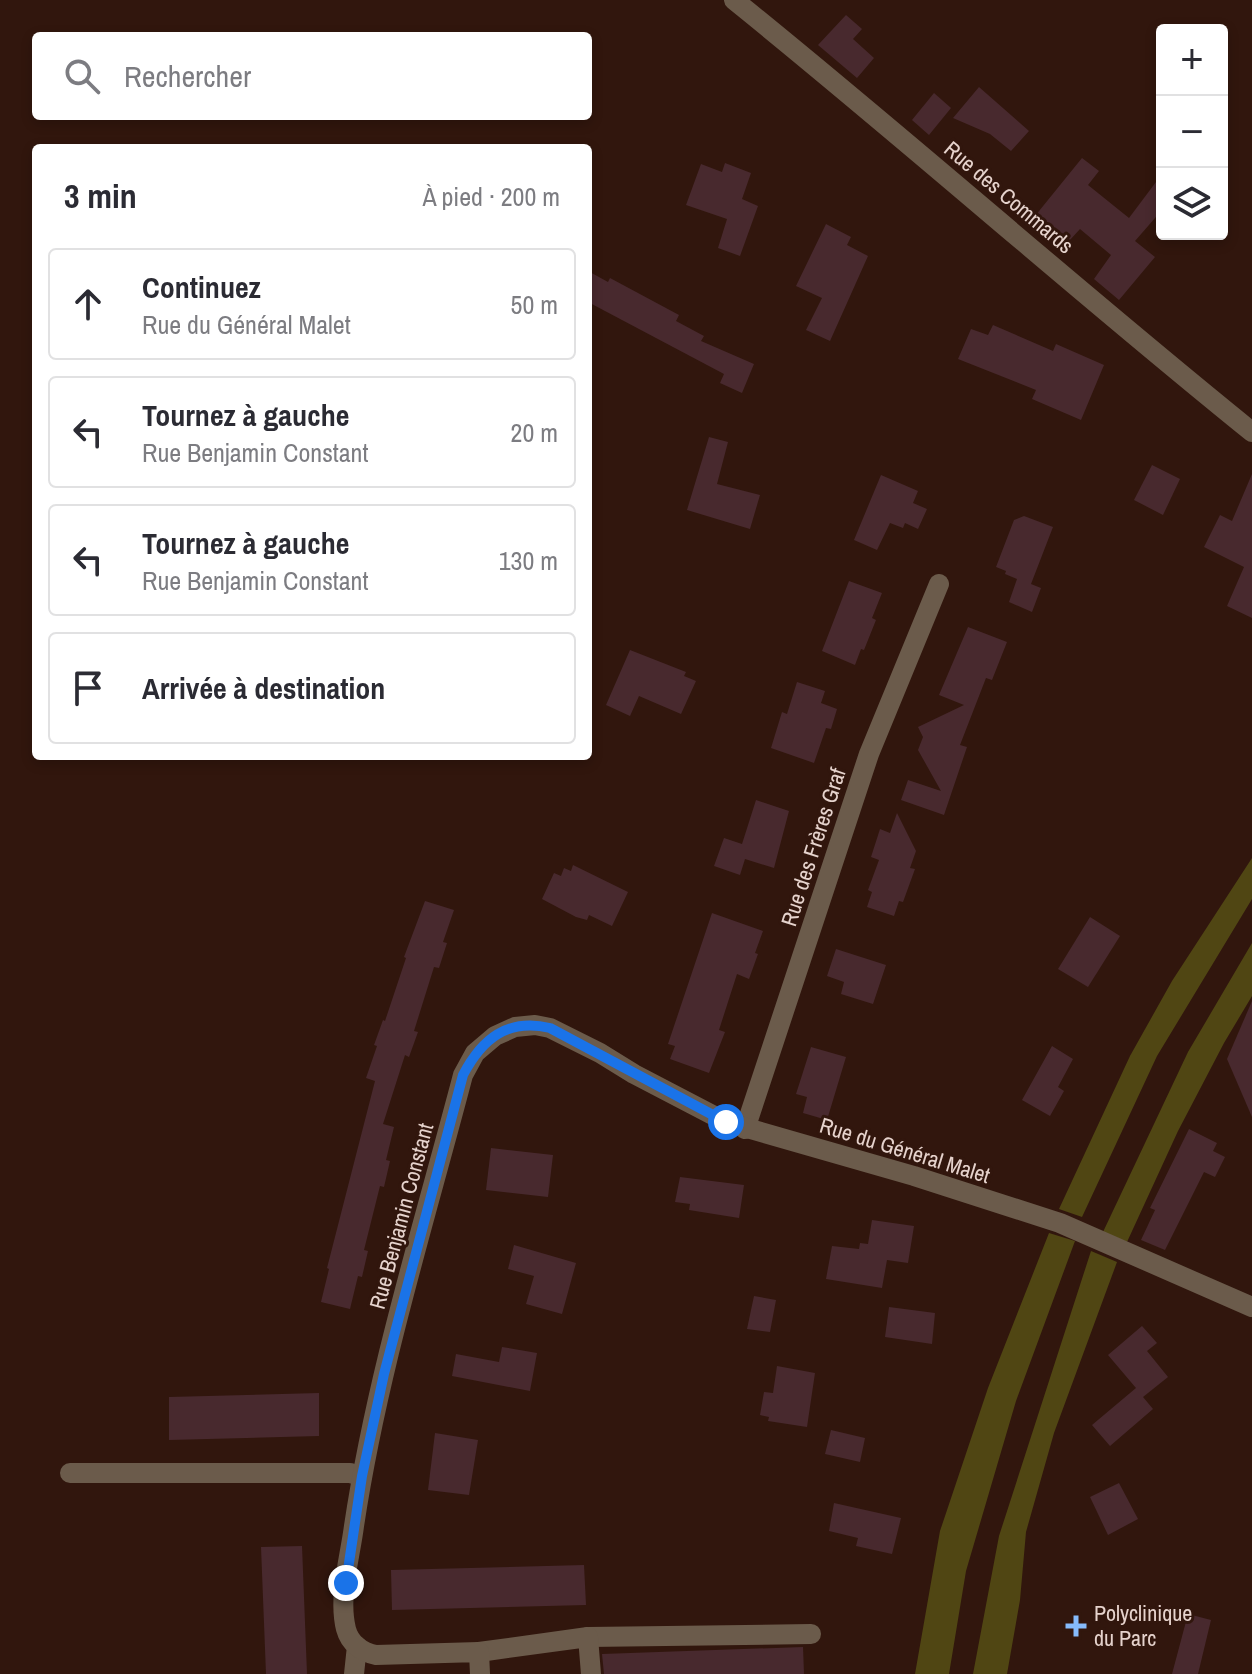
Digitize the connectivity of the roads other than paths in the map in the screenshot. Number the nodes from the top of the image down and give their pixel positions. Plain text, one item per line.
1 (734, 0) edge
2 (1252, 432) edge
3 (939, 584) dead end
4 (550, 1028) joint
5 (745, 1129) junction
6 (1252, 1307) edge
7 (70, 1473) dead end
8 (362, 1476) junction
9 (811, 1634) dead end
10 (588, 1637) junction
11 (357, 1646) junction
12 (479, 1652) junction
13 (354, 1674) edge
14 (480, 1674) edge
15 (591, 1674) edge

1 - 2 street, Rue des Commards
3 - 5 street, Rue des Frères Graf
4 - 5 street, Rue du Général Malet
4 - 8 street, Rue Benjamin Constant
5 - 6 street, Rue du Général Malet
7 - 8 street
8 - 11 street, Rue Benjamin Constant
9 - 10 street
10 - 12 street
10 - 15 street
11 - 12 street
11 - 13 street, Rue Benjamin Constant
12 - 14 street

